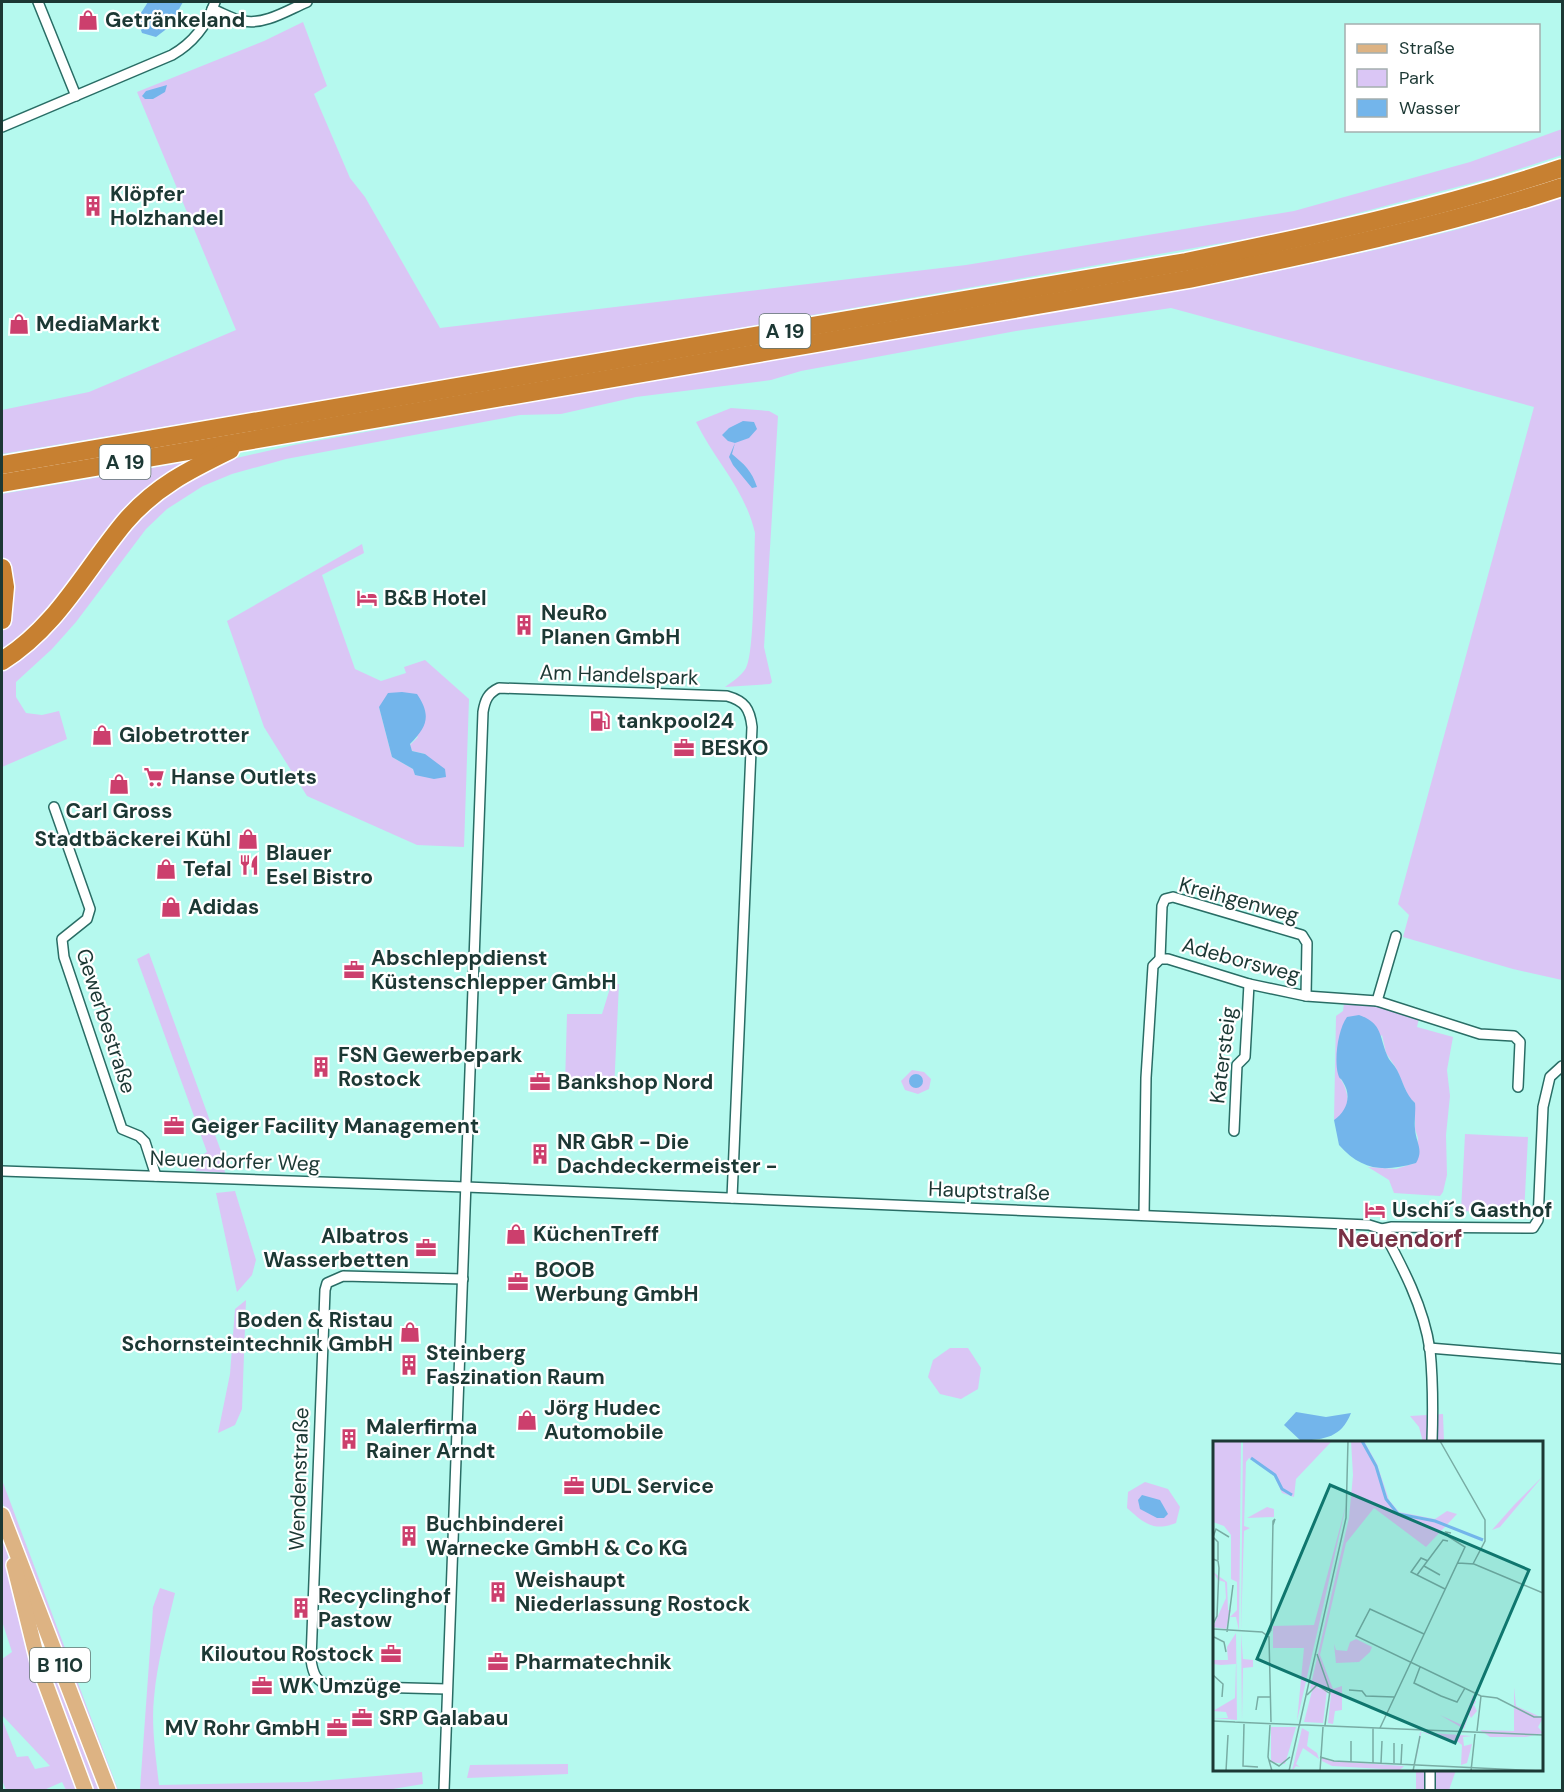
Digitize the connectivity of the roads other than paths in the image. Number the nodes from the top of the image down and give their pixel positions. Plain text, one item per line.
1 (38, 2) edge
2 (307, 2) edge
3 (214, 5) edge
4 (76, 96) junction
5 (2, 127) edge
6 (1563, 168) edge
7 (1563, 186) edge
8 (249, 441) junction
9 (2, 465) edge
10 (2, 483) edge
11 (2, 568) edge
12 (2, 620) edge
13 (2, 661) edge
14 (54, 807) dead end
15 (1396, 936) dead end
16 (1160, 959) junction
17 (1249, 984) junction
18 (1306, 996) junction
19 (1377, 1001) junction
20 (1563, 1066) edge
21 (1518, 1087) dead end
22 (1234, 1131) dead end
23 (2, 1171) edge
24 (156, 1176) junction
25 (466, 1187) junction
26 (732, 1198) junction
27 (1143, 1215) junction
28 (1382, 1229) junction
29 (463, 1279) junction
30 (1429, 1348) junction
31 (1563, 1359) edge
32 (1432, 1441) edge
33 (2, 1515) edge
34 (11, 1541) junction
35 (447, 1689) junction
36 (1430, 1771) edge
37 (85, 1791) edge
38 (108, 1791) edge
39 (444, 1791) edge
40 (1430, 1791) edge

1 - 4 street
2 - 3 street
3 - 4 street
4 - 5 street
6 - 9 highway, A 19
7 - 8 highway, A 19
8 - 10 highway, A 19
8 - 13 highway
11 - 12 highway
14 - 24 street, Gewerbestraße
15 - 19 street
16 - 17 street, Adeborsweg
16 - 18 street, Kreihgenweg
16 - 27 street, Adeborsweg
17 - 18 street, Adeborsweg
17 - 22 street, Katersteig
18 - 19 street, Adeborsweg
19 - 21 street, Adeborsweg
20 - 28 street, Hauptstraße
23 - 24 street, Neuendorfer Weg
24 - 25 street, Neuendorfer Weg
25 - 26 street, Hauptstraße
25 - 26 street, Am Handelspark
25 - 29 street, Am Handelspark
26 - 27 street, Hauptstraße
27 - 28 street, Hauptstraße
28 - 30 street
29 - 35 street, Am Handelspark
29 - 35 street, Wendenstraße
30 - 31 street
30 - 32 street
33 - 34 main road, B 110
34 - 37 main road, B 110
34 - 38 main road, B 110
35 - 39 street, Am Handelspark
36 - 40 street

